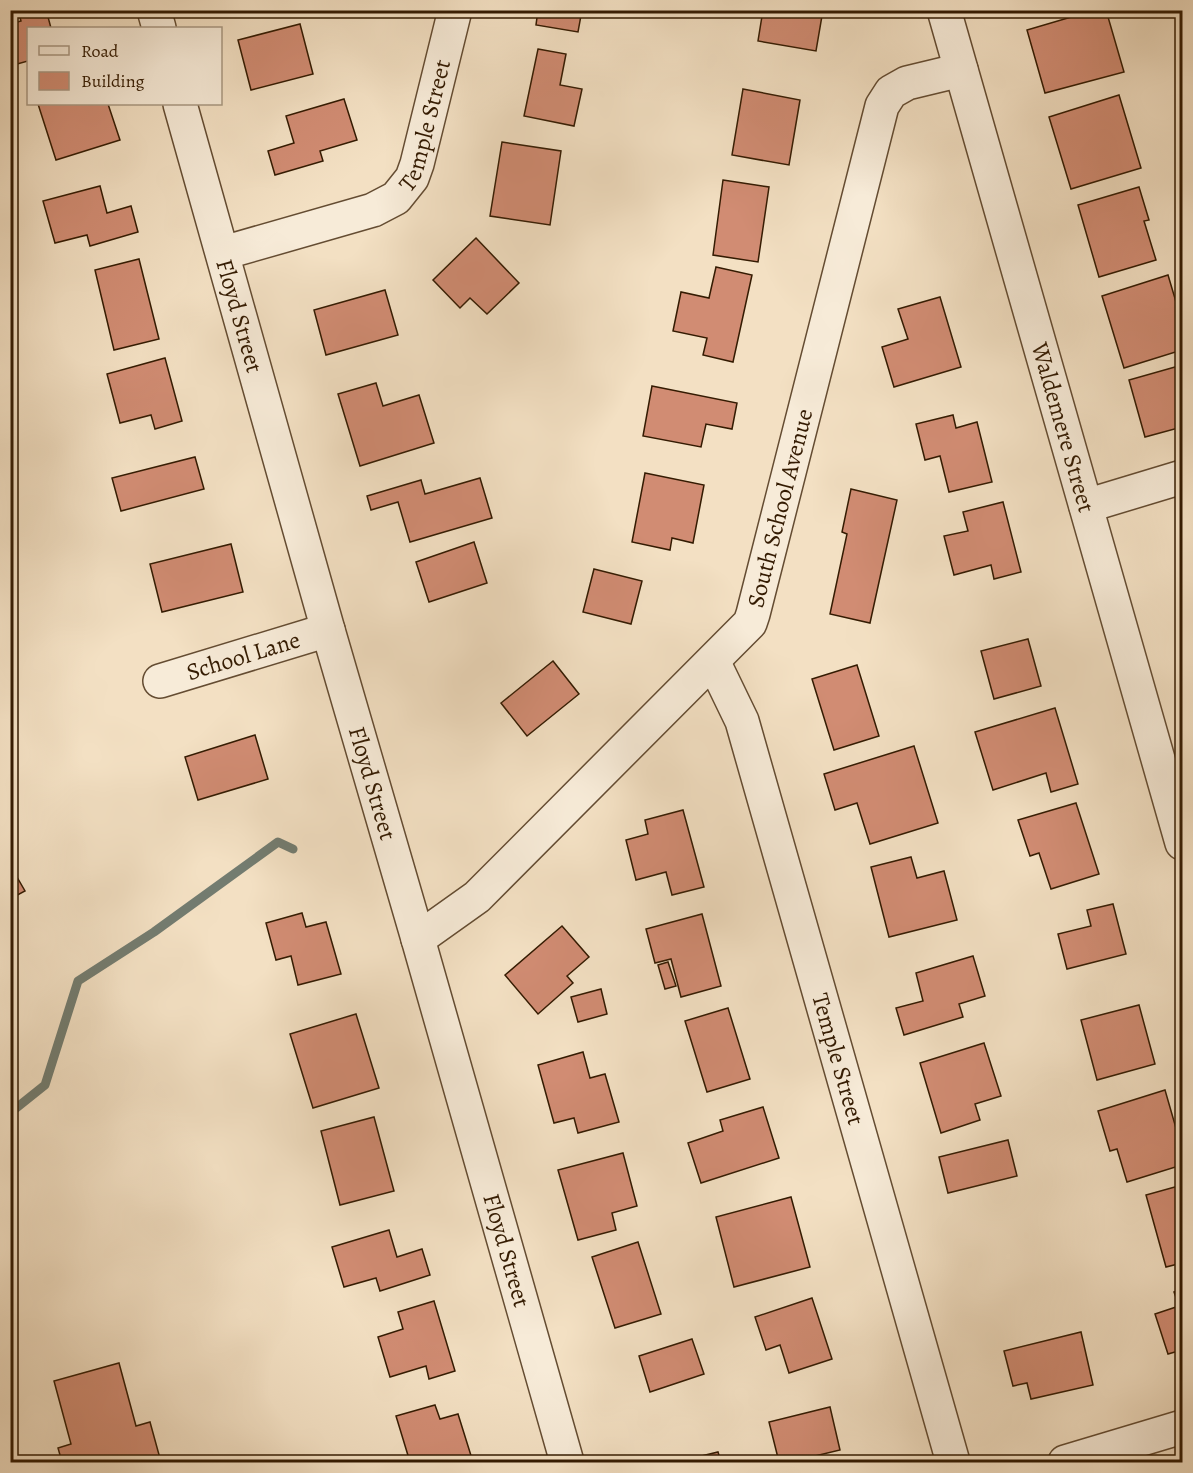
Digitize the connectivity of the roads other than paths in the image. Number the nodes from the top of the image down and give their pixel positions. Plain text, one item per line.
1 (154, 10) edge
2 (455, 10) edge
3 (944, 10) edge
4 (159, 27) edge
5 (961, 70) junction
6 (180, 105) edge
7 (223, 254) junction
8 (1182, 477) edge
9 (1086, 506) junction
10 (328, 630) junction
11 (713, 661) junction
12 (160, 681) dead end
13 (1182, 843) edge
14 (418, 939) junction
15 (1182, 1427) edge
16 (1079, 1460) edge
17 (567, 1462) edge
18 (953, 1462) edge

1 - 4 street
2 - 7 street, Temple Street
3 - 5 street, Waldemere Street
5 - 9 street, Waldemere Street
5 - 11 street, South School Avenue
6 - 7 street, Floyd Street
7 - 10 street, Floyd Street
8 - 9 street
9 - 13 street, Waldemere Street
10 - 12 street, School Lane
10 - 14 street, Floyd Street
11 - 14 street, South School Avenue
11 - 18 street, Temple Street
14 - 17 street, Floyd Street
15 - 16 street

